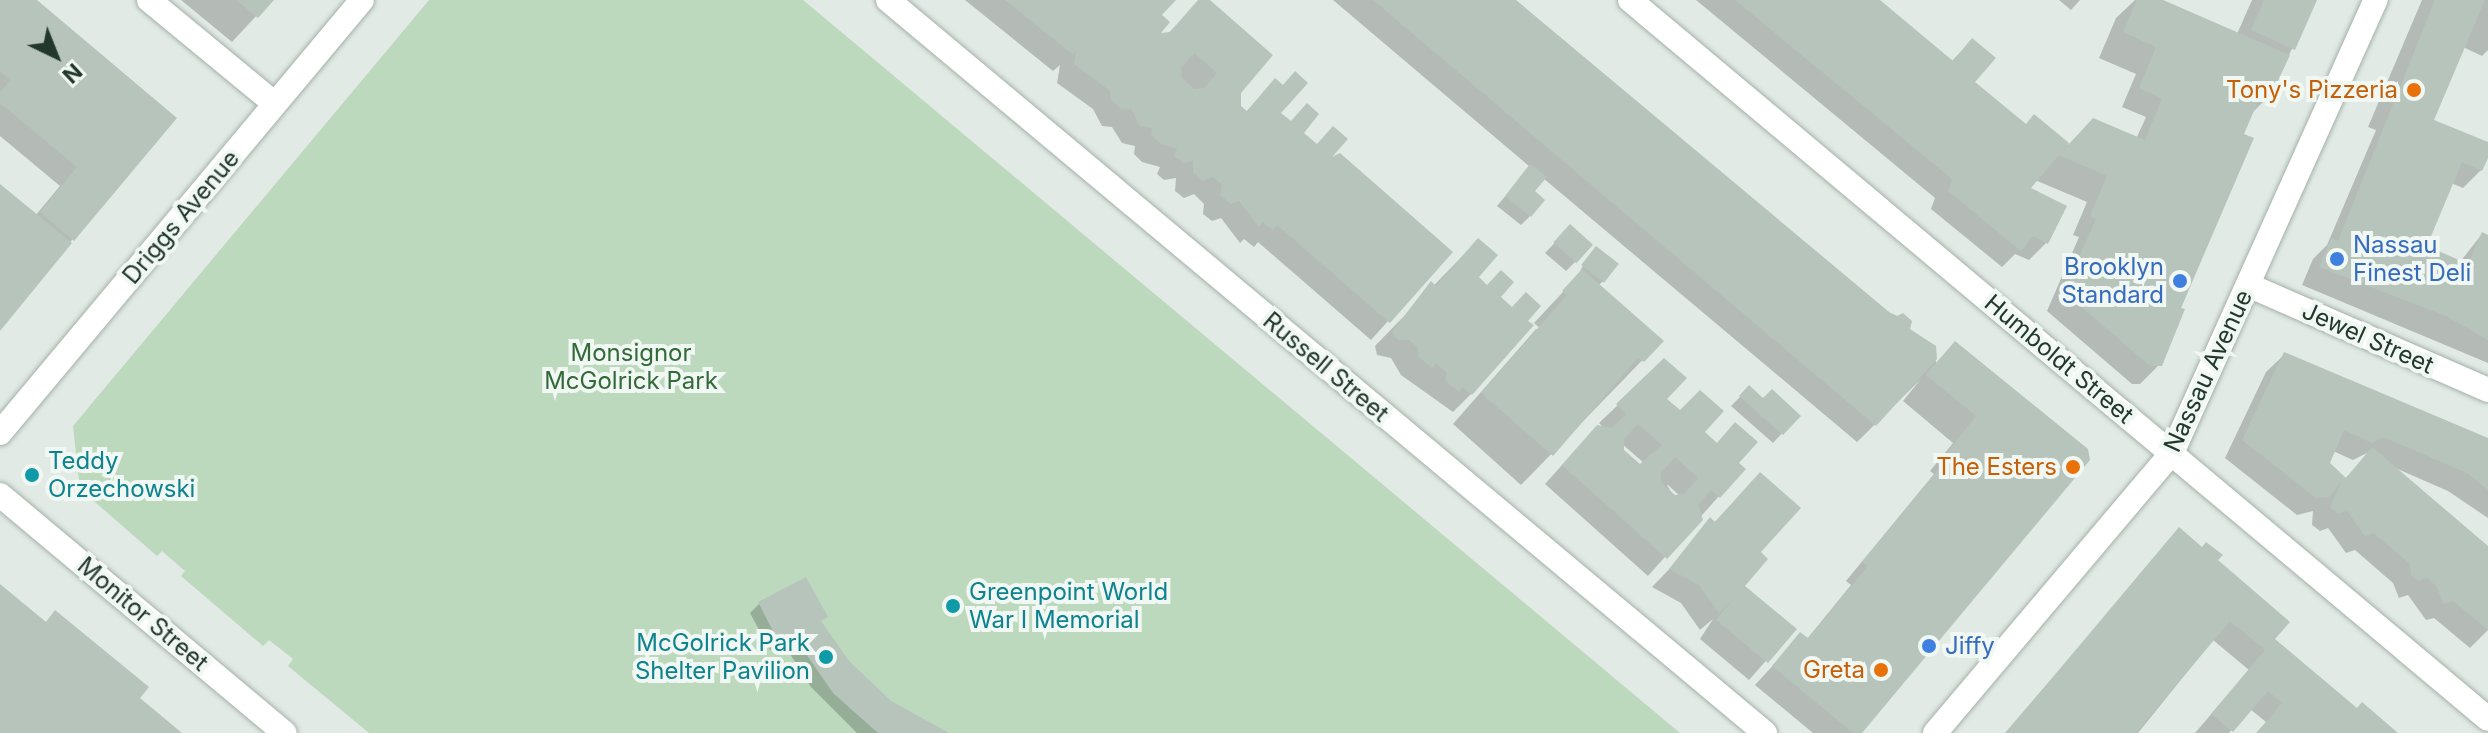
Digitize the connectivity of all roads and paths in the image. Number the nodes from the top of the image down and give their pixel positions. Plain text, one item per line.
1 (149, 0) edge
2 (362, 0) edge
3 (888, 0) edge
4 (1630, 0) edge
5 (2376, 0) edge
6 (275, 104) junction
7 (2248, 285) junction
8 (2488, 390) edge
9 (0, 433) edge
10 (2172, 453) junction
11 (0, 495) edge
12 (2488, 719) edge
13 (285, 733) edge
14 (1765, 733) edge
15 (1935, 733) edge

1 - 6 street
2 - 6 street, Driggs Avenue
3 - 14 street, Russell Street
4 - 10 street, Humboldt Street
5 - 7 street, Nassau Avenue
6 - 9 street, Driggs Avenue
7 - 8 street, Jewel Street
7 - 10 street, Nassau Avenue
10 - 12 street, Humboldt Street
10 - 15 street, Nassau Avenue
11 - 13 street, Monitor Street

